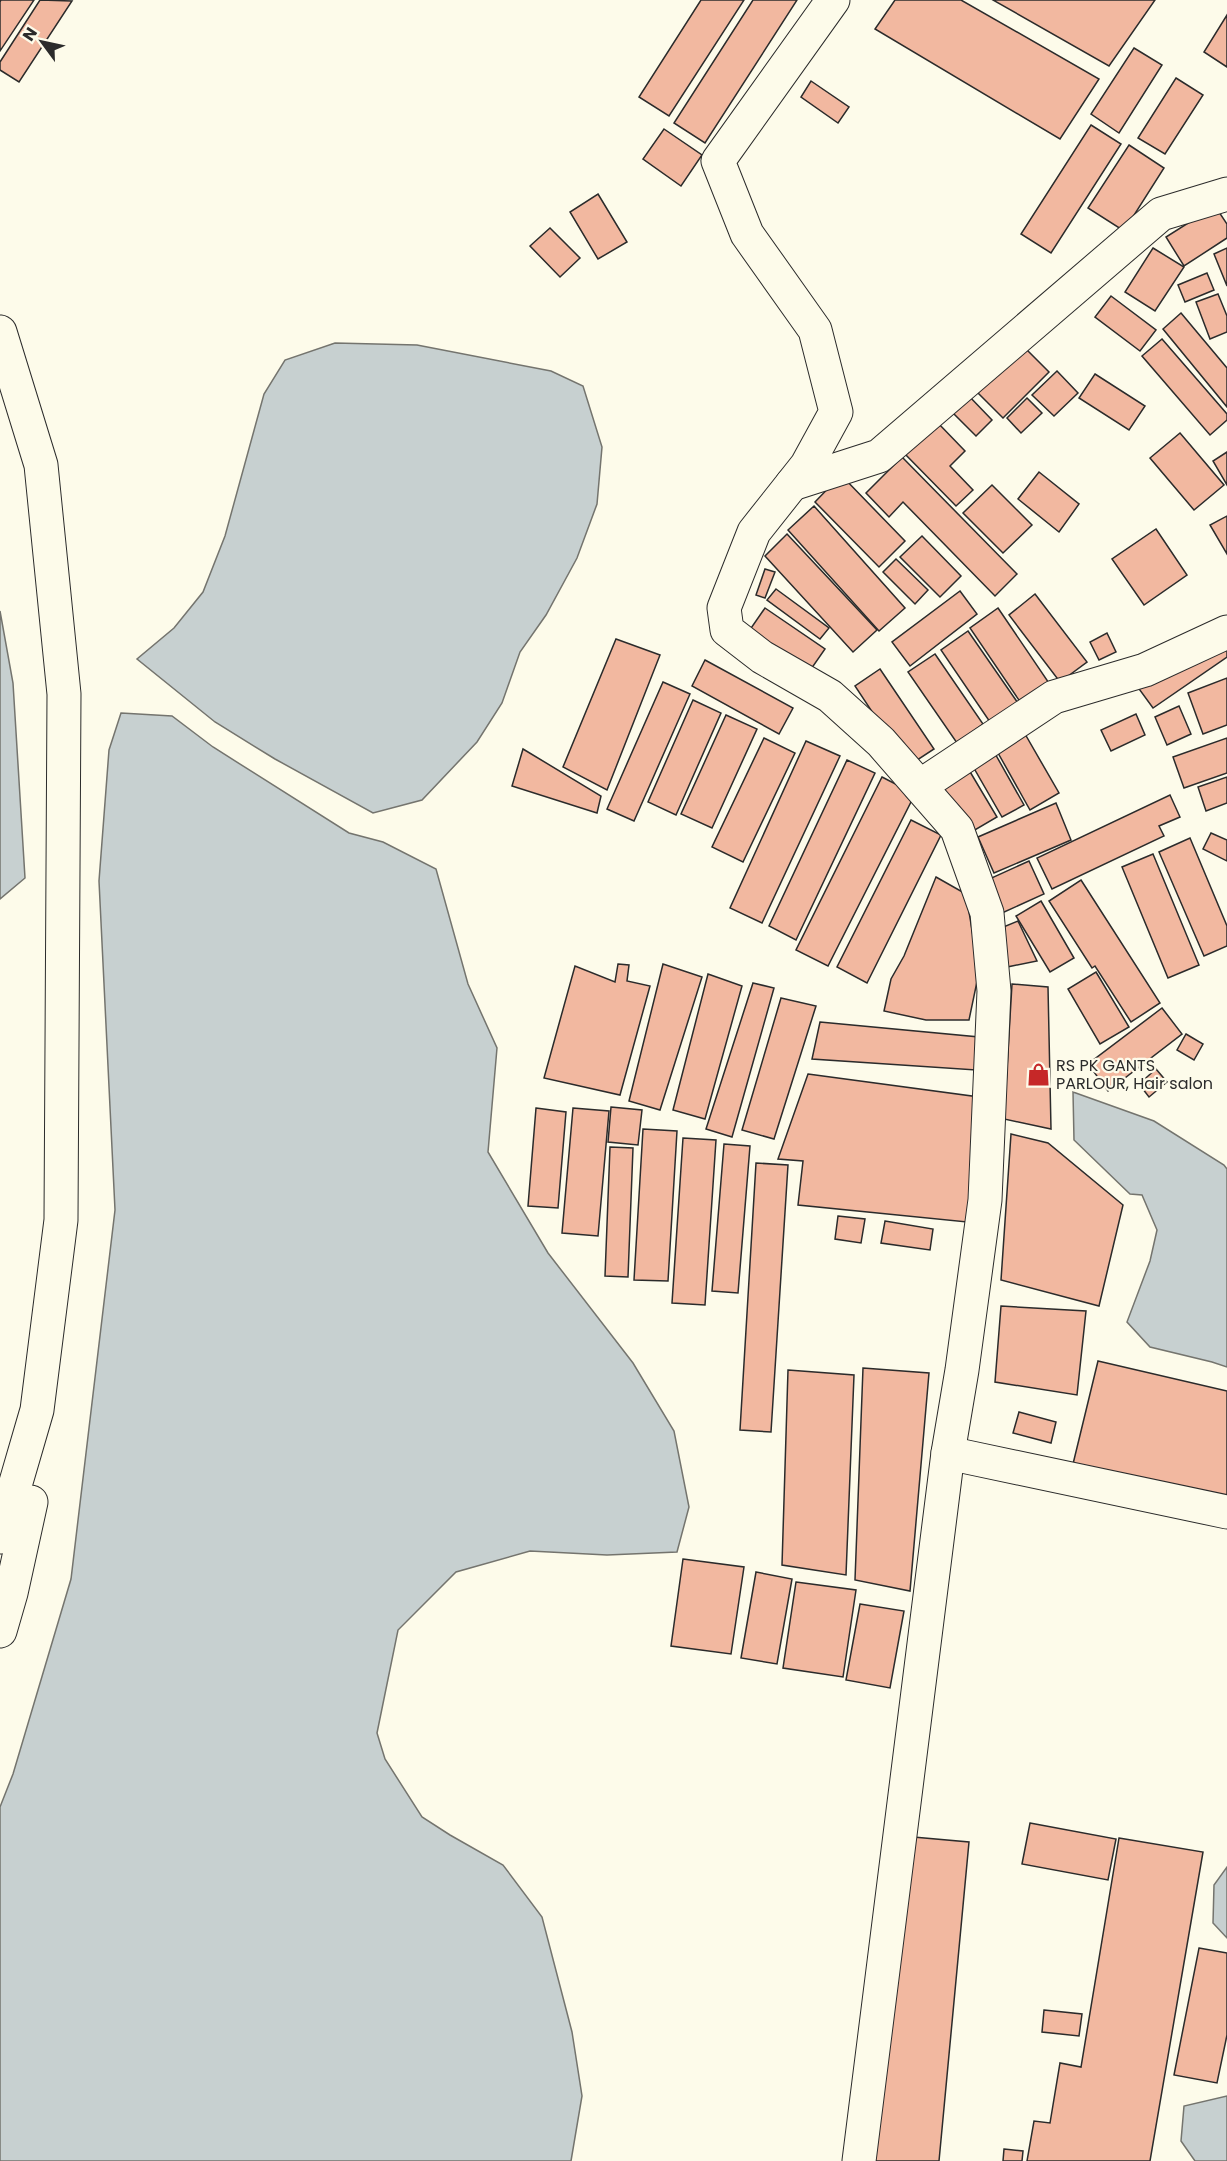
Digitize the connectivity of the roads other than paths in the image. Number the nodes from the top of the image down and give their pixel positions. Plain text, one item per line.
1 (834, 0) edge
2 (1227, 194) edge
3 (0, 332) edge
4 (792, 484) junction
5 (1227, 632) edge
6 (920, 786) junction
7 (61, 1220) junction
8 (948, 1453) junction
9 (1227, 1512) edge
10 (0, 1537) edge
11 (0, 1631) edge
12 (859, 2161) edge

1 - 4 street
2 - 4 street
3 - 7 street
4 - 6 street
5 - 6 street
6 - 8 street
7 - 10 street
7 - 11 street
8 - 9 street
8 - 12 street

